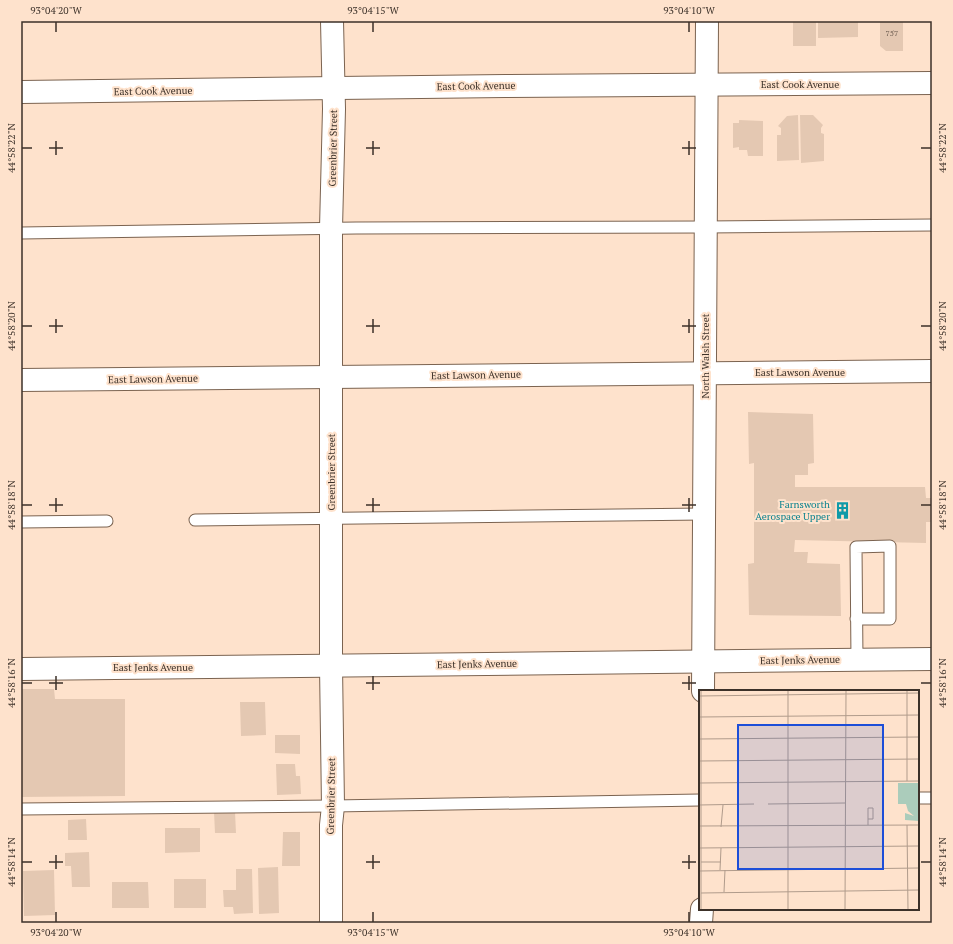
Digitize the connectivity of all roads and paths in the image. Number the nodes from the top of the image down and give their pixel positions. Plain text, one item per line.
1 (332, 21) edge
2 (707, 21) edge
3 (932, 83) edge
4 (706, 84) junction
5 (334, 89) junction
6 (21, 92) edge
7 (932, 225) edge
8 (331, 228) junction
9 (705, 228) junction
10 (21, 233) edge
11 (932, 372) edge
12 (705, 373) junction
13 (332, 377) junction
14 (21, 380) edge
15 (704, 514) junction
16 (331, 518) junction
17 (195, 520) dead end
18 (107, 521) dead end
19 (21, 522) edge
20 (856, 619) junction
21 (932, 659) edge
22 (856, 660) junction
23 (703, 662) junction
24 (331, 666) junction
25 (21, 668) edge
26 (703, 690) edge
27 (919, 798) edge
28 (932, 798) edge
29 (699, 800) edge
30 (333, 806) junction
31 (21, 809) edge
32 (702, 910) edge
33 (331, 923) edge
34 (702, 923) edge

1 - 5 street, Greenbrier Street
2 - 4 street, North Walsh Street
3 - 4 street, East Cook Avenue
4 - 5 street, East Cook Avenue
4 - 9 street, North Walsh Street
5 - 6 street, East Cook Avenue
5 - 8 street, Greenbrier Street
7 - 9 lane
8 - 9 lane
8 - 10 lane
8 - 13 street, Greenbrier Street
9 - 12 street, North Walsh Street
11 - 12 street, East Lawson Avenue
12 - 13 street, East Lawson Avenue
12 - 15 street, North Walsh Street
13 - 14 street, East Lawson Avenue
13 - 16 street, Greenbrier Street
15 - 16 lane
15 - 23 street, North Walsh Street
16 - 17 lane
16 - 24 street, Greenbrier Street
18 - 19 lane
20 - 20 lane
20 - 22 lane
21 - 22 street, East Jenks Avenue
22 - 23 street, East Jenks Avenue
23 - 24 street, East Jenks Avenue
23 - 26 street, North Walsh Street
24 - 25 street, East Jenks Avenue
24 - 30 street, Greenbrier Street
27 - 28 lane
29 - 30 lane
30 - 31 lane
30 - 33 street, Greenbrier Street
32 - 34 street

